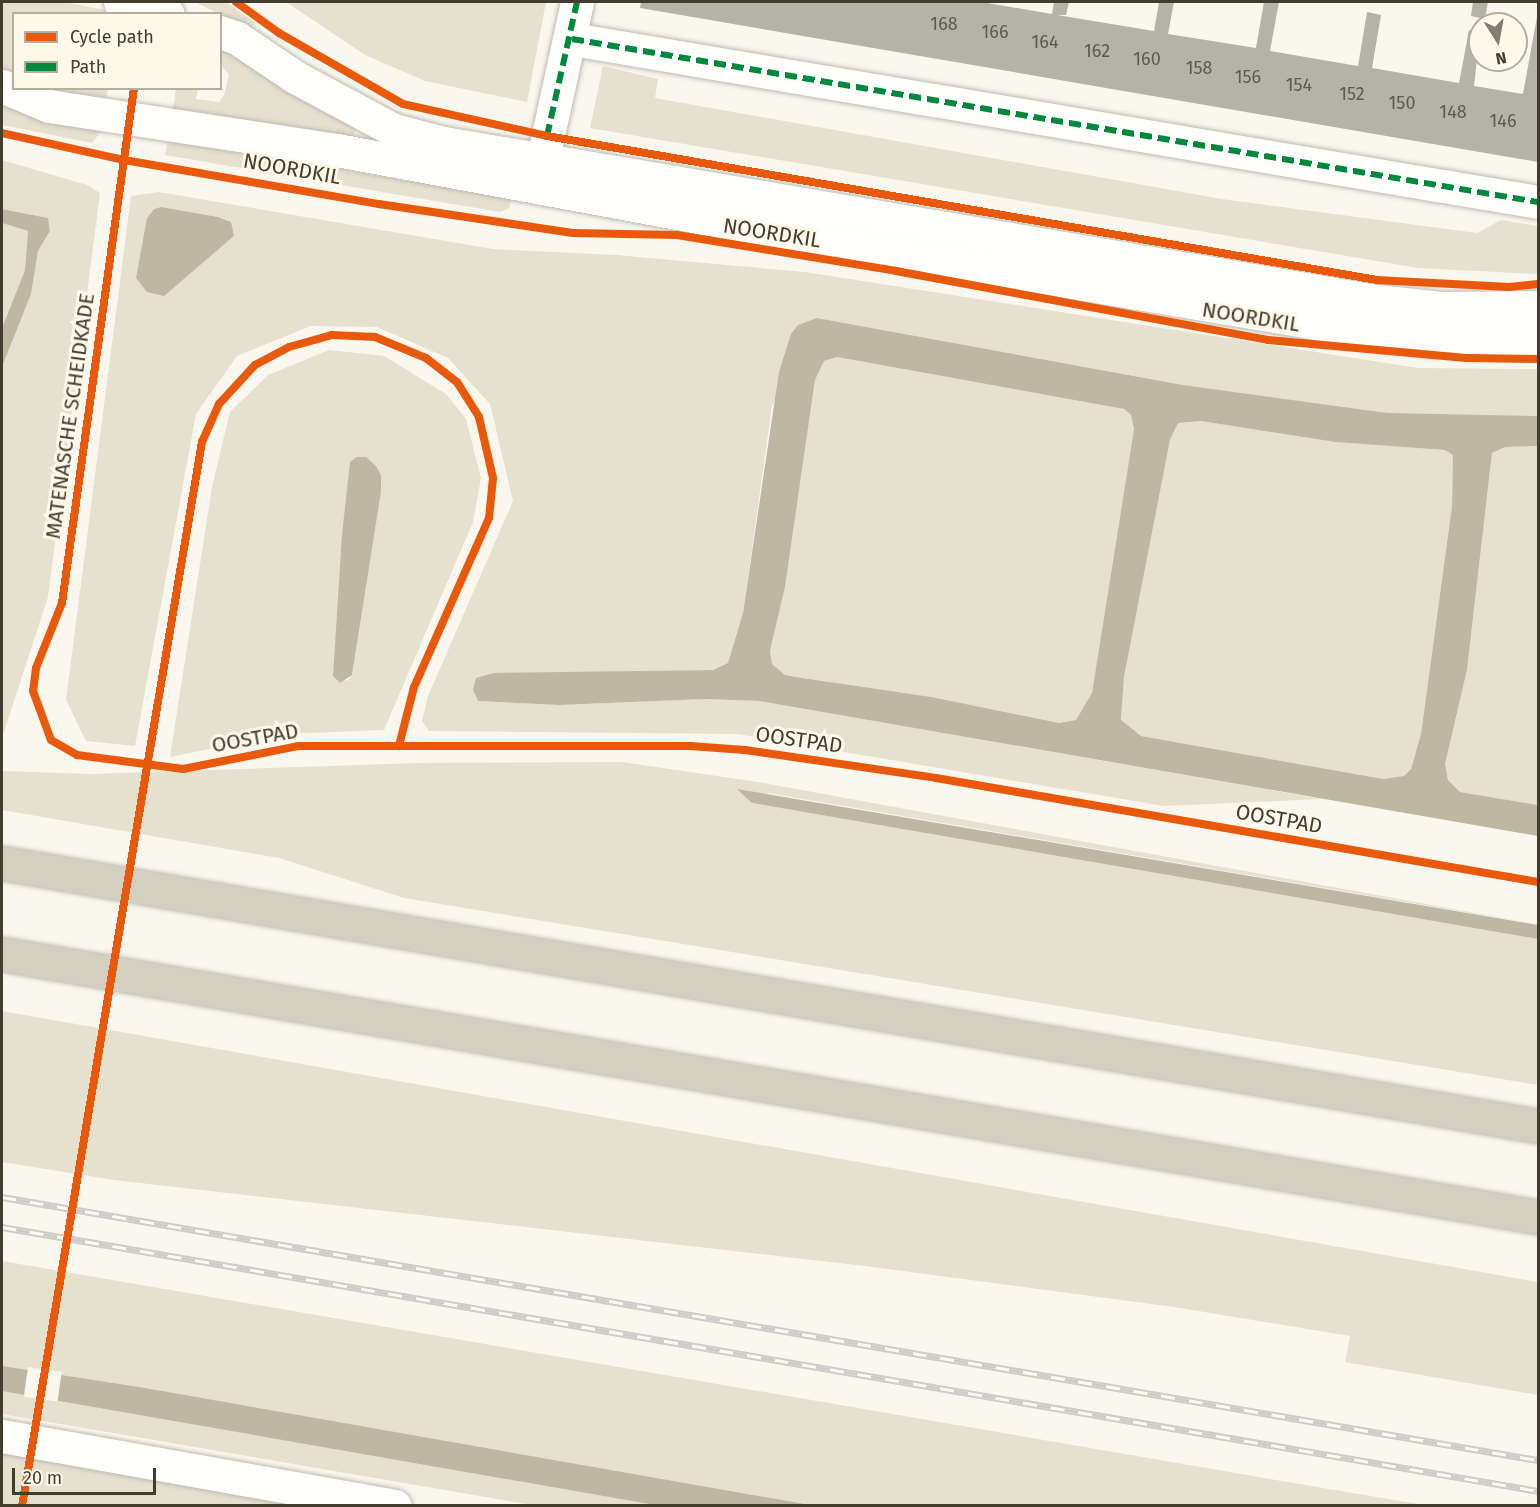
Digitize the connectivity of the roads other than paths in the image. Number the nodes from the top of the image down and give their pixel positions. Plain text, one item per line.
1 (120, 2) edge
2 (578, 2) edge
3 (160, 12) edge
4 (222, 33) edge
5 (572, 39) junction
6 (2, 86) edge
7 (540, 174) junction
8 (1539, 202) edge
9 (1539, 307) edge
10 (1539, 340) edge
11 (2, 863) edge
12 (2, 954) edge
13 (1539, 1126) edge
14 (1539, 1216) edge
15 (2, 1436) edge
16 (395, 1506) edge

1 - 3 street
2 - 5 street
4 - 7 street, NOORDKIL
5 - 7 street
5 - 8 street
6 - 7 street, NOORDKIL
7 - 9 street, NOORDKIL
7 - 10 street, NOORDKIL
11 - 13 highway
12 - 14 highway
15 - 16 street

